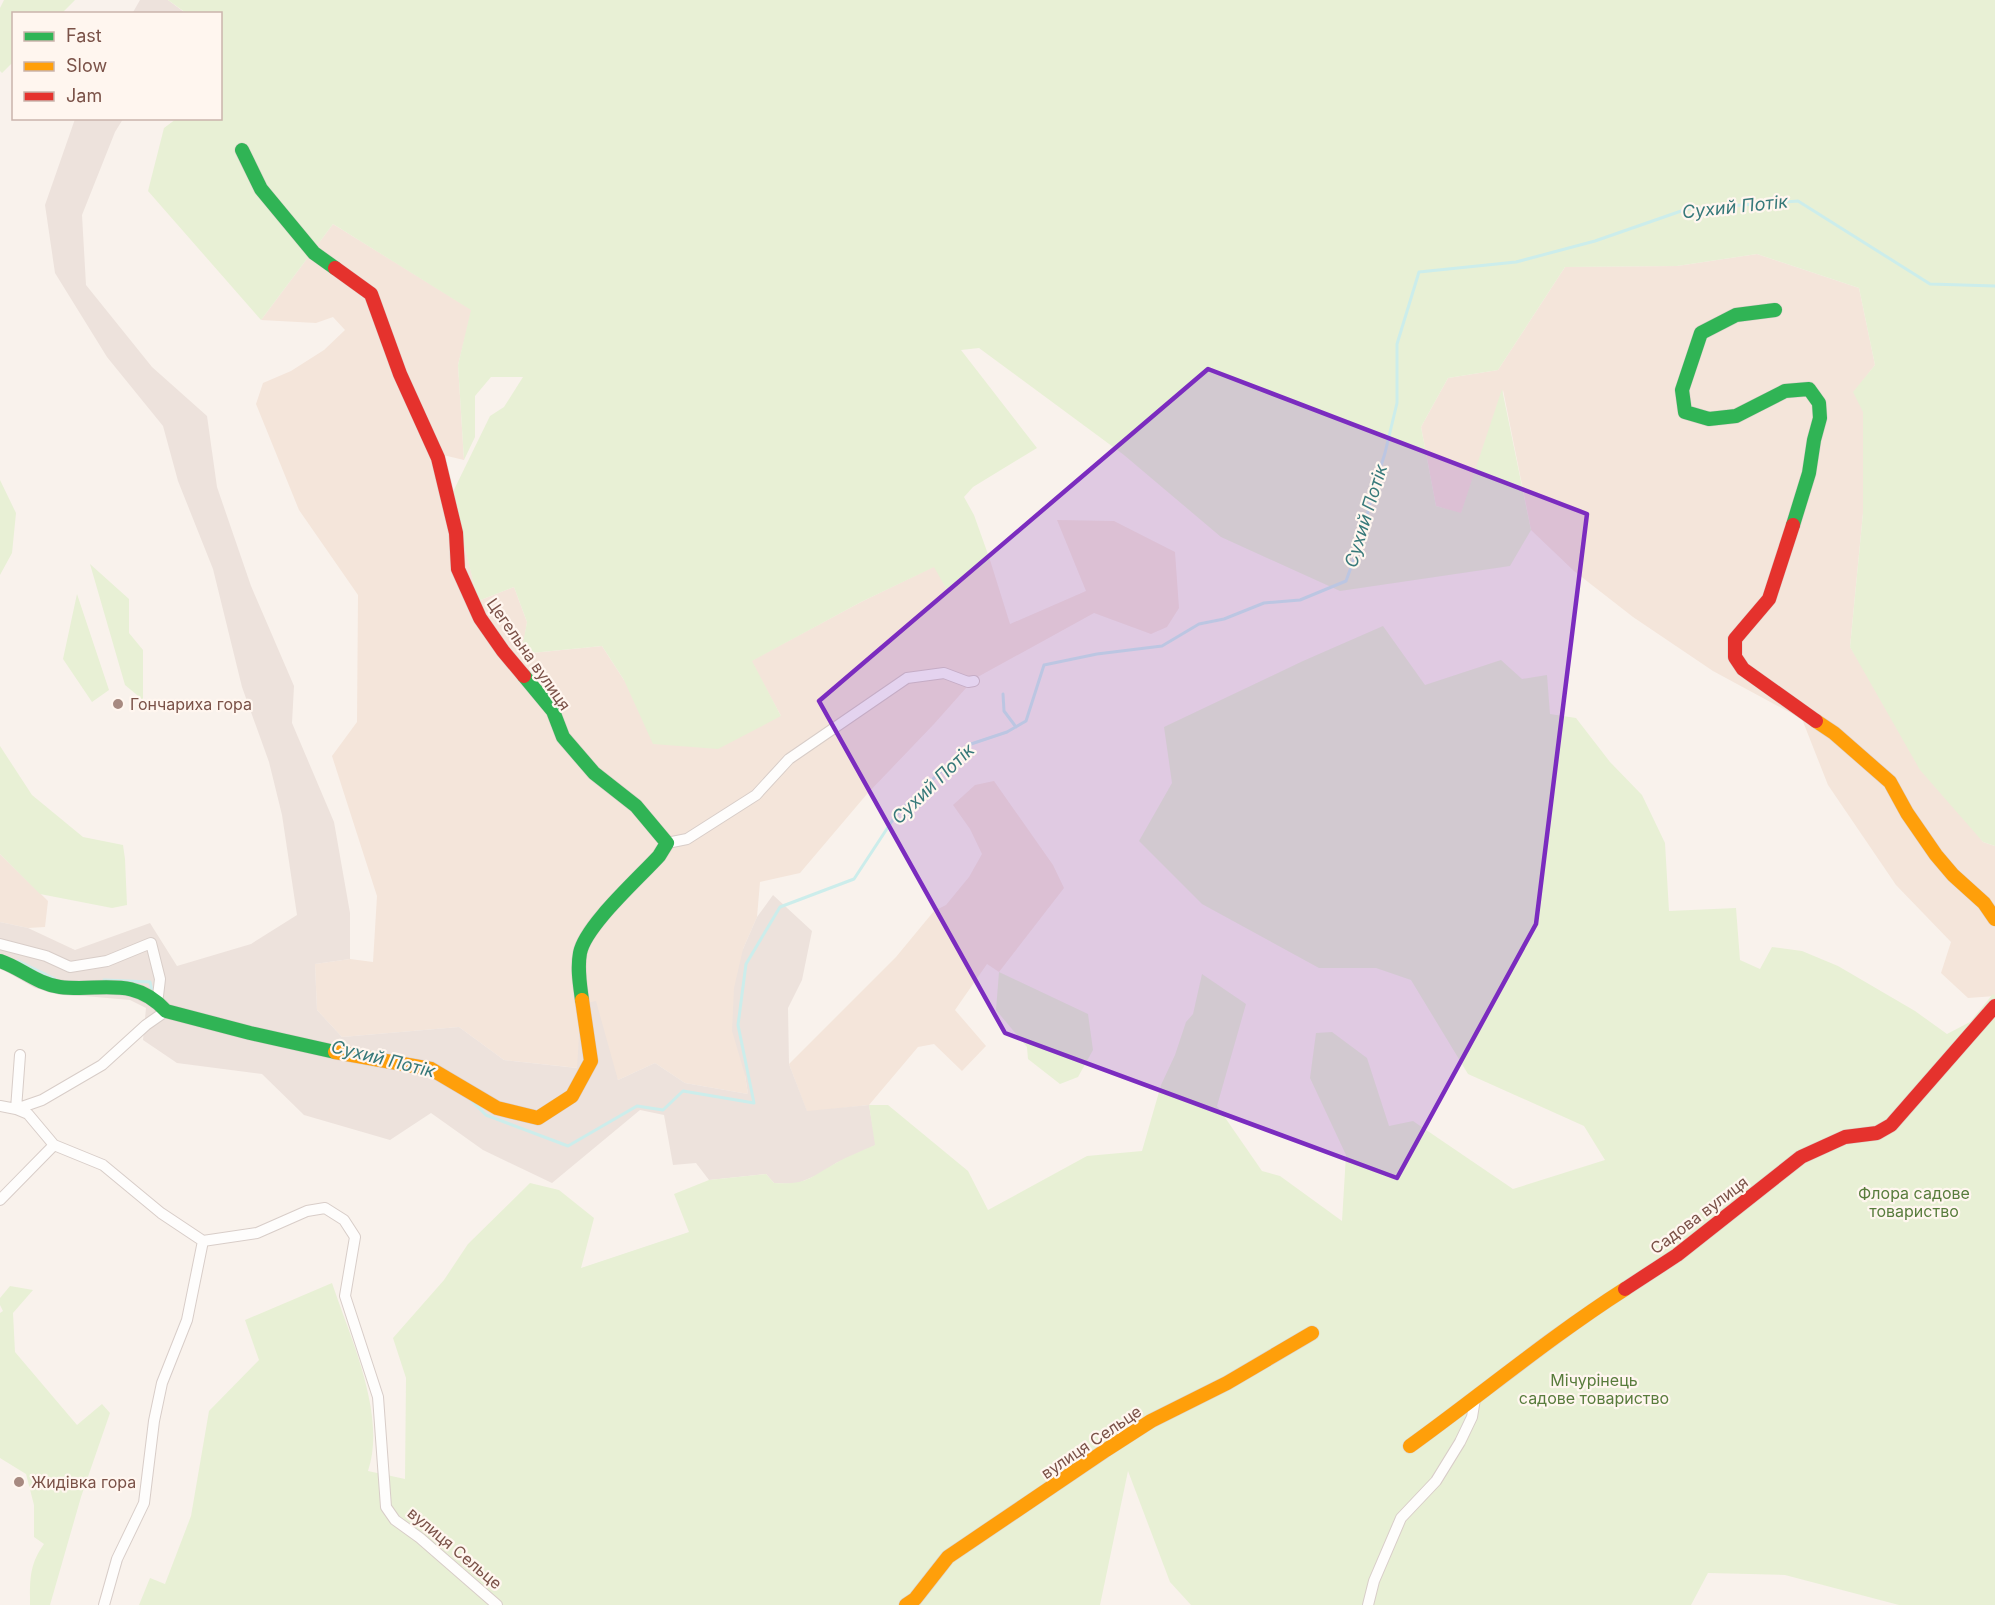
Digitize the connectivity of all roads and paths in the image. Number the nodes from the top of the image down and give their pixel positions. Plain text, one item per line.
1 (242, 150) dead end
2 (1775, 310) dead end
3 (974, 681) dead end
4 (667, 843) junction
5 (1995, 919) edge
6 (0, 944) edge
7 (0, 962) edge
8 (158, 996) dead end
9 (1995, 1006) edge
10 (166, 1011) junction
11 (20, 1055) dead end
12 (0, 1106) edge
13 (16, 1109) junction
14 (54, 1145) junction
15 (0, 1200) edge
16 (204, 1241) junction
17 (1312, 1333) dead end
18 (1474, 1399) junction
19 (1410, 1446) dead end
20 (104, 1605) edge
21 (497, 1605) edge
22 (906, 1605) edge
23 (1368, 1605) edge

1 - 4 street, Цегельна вулиця
2 - 5 street
3 - 4 street
4 - 10 street
6 - 8 street
7 - 10 street
9 - 18 street, Садова вулиця
10 - 13 street
11 - 13 street
12 - 13 street
13 - 14 street
14 - 15 street
14 - 16 street
16 - 20 street
16 - 21 street, вулиця Сельце
17 - 22 street, вулиця Сельце
18 - 19 street, Садова вулиця
18 - 23 street

